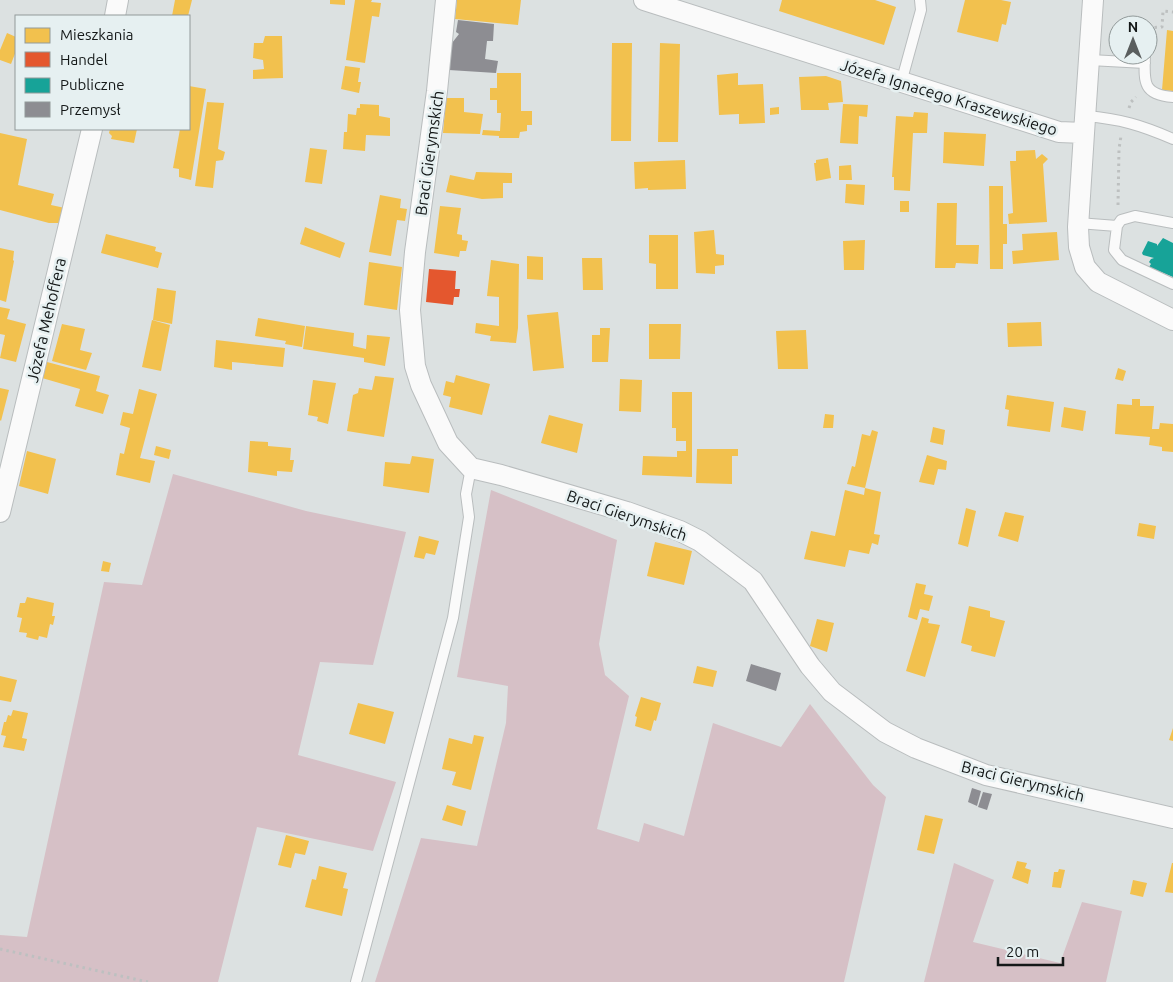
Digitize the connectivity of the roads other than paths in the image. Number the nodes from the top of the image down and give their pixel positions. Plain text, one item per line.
1 (118, 0) edge
2 (446, 0) edge
3 (644, 0) edge
4 (920, 0) edge
5 (1093, 0) edge
6 (115, 15) edge
7 (1090, 60) junction
8 (1108, 60) edge
9 (1145, 65) edge
10 (901, 83) junction
11 (1173, 97) edge
12 (1085, 124) junction
13 (92, 130) edge
14 (1173, 139) edge
15 (1078, 223) junction
16 (1119, 223) junction
17 (1173, 223) edge
18 (1173, 284) edge
19 (1173, 320) edge
20 (471, 468) junction
21 (0, 512) edge
22 (1173, 818) edge
23 (356, 982) edge

1 - 6 street
2 - 20 street, Braci Gierymskich
3 - 10 street, Józefa Ignacego Kraszewskiego
4 - 10 lane
5 - 7 street
7 - 8 lane
7 - 12 street
9 - 11 lane
10 - 12 street, Józefa Ignacego Kraszewskiego
12 - 14 lane
12 - 15 street
13 - 21 street, Józefa Mehoffera
15 - 16 lane
15 - 19 street
16 - 17 lane
16 - 18 lane
20 - 22 street, Braci Gierymskich
20 - 23 lane

